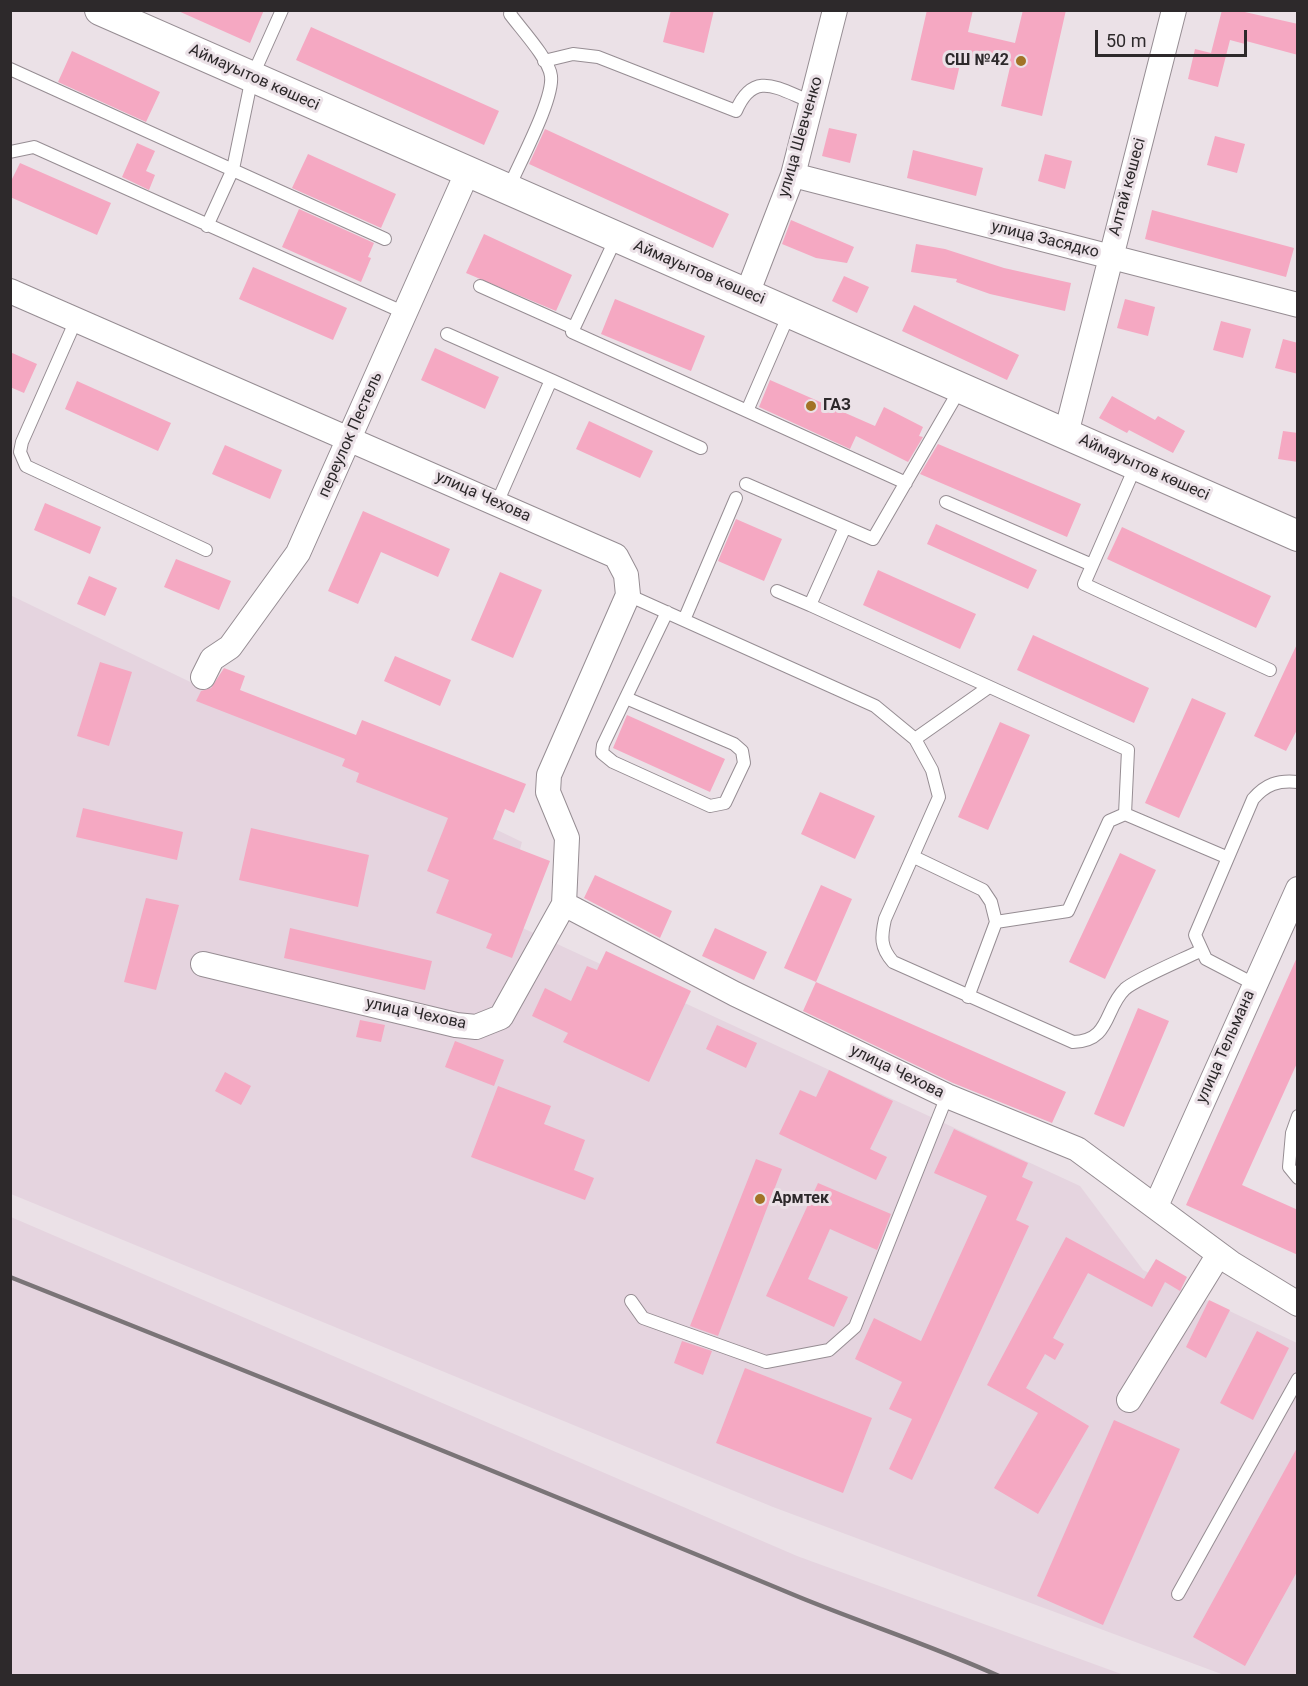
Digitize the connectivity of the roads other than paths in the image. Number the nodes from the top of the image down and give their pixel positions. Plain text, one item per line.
1 (100, 10) edge
2 (282, 10) edge
3 (511, 10) edge
4 (836, 10) edge
5 (1174, 10) edge
6 (544, 61) junction
7 (10, 69) edge
8 (252, 77) junction
9 (812, 102) junction
10 (10, 152) edge
11 (233, 169) junction
12 (468, 173) junction
13 (793, 175) junction
14 (507, 191) junction
15 (207, 226) junction
16 (616, 238) junction
17 (385, 240) dead end
18 (1110, 256) junction
19 (480, 286) dead end
20 (10, 291) edge
21 (747, 294) junction
22 (1298, 305) edge
23 (405, 313) junction
24 (789, 313) junction
25 (76, 320) junction
26 (574, 328) junction
27 (447, 334) dead end
28 (551, 380) junction
29 (960, 388) junction
30 (747, 411) junction
31 (1066, 434) junction
32 (350, 438) junction
33 (701, 448) dead end
34 (1137, 465) junction
35 (906, 483) junction
36 (746, 484) dead end
37 (736, 498) dead end
38 (946, 502) dead end
39 (497, 503) junction
40 (845, 527) junction
41 (1298, 536) edge
42 (206, 550) dead end
43 (1092, 565) junction
44 (777, 591) dead end
45 (628, 595) junction
46 (810, 605) junction
47 (667, 612) junction
48 (684, 620) junction
49 (1270, 669) dead end
50 (203, 677) dead end
51 (989, 687) junction
52 (626, 698) junction
53 (915, 740) junction
54 (1298, 782) edge
55 (1125, 813) junction
56 (1226, 856) junction
57 (914, 857) junction
58 (1298, 889) edge
59 (564, 904) junction
60 (996, 922) junction
61 (1200, 951) junction
62 (203, 964) dead end
63 (1254, 984) junction
64 (968, 997) junction
65 (947, 1096) junction
66 (1298, 1116) edge
67 (1298, 1178) edge
68 (1156, 1206) junction
69 (1219, 1254) junction
70 (631, 1301) dead end
71 (1298, 1304) edge
72 (1298, 1378) edge
73 (1129, 1400) dead end
74 (1179, 1594) dead end

1 - 8 street, Аймауытов көшесі
2 - 8 lane
3 - 6 lane
4 - 9 street, улица Шевченко
5 - 18 street, Алтай көшесі
6 - 9 lane
6 - 14 lane
7 - 11 lane
8 - 11 lane
8 - 12 street, Аймауытов көшесі
9 - 13 street, улица Шевченко
10 - 15 lane
11 - 15 lane
11 - 17 lane
12 - 14 street, Аймауытов көшесі
12 - 23 street, переулок Пестель
13 - 18 street, улица Засядко
13 - 21 street, улица Шевченко
14 - 16 street, Аймауытов көшесі
15 - 23 lane
16 - 21 street, Аймауытов көшесі
16 - 26 lane
18 - 22 street, улица Засядко
18 - 31 street, Алтай көшесі
19 - 26 lane
20 - 25 street, улица Чехова
21 - 24 street, Аймауытов көшесі
23 - 32 street, переулок Пестель
24 - 29 street, Аймауытов көшесі
24 - 30 lane
25 - 32 street, улица Чехова
25 - 42 lane
26 - 30 lane
27 - 28 lane
28 - 33 lane
28 - 39 lane
29 - 31 street, Аймауытов көшесі
29 - 35 lane
30 - 35 lane
31 - 34 street, Аймауытов көшесі
32 - 39 street, улица Чехова
32 - 50 street, переулок Пестель
34 - 41 street, Аймауытов көшесі
34 - 43 lane
35 - 40 lane
36 - 40 lane
37 - 48 lane
38 - 43 lane
39 - 45 street, улица Чехова
40 - 46 lane
43 - 49 lane
44 - 46 lane
45 - 47 lane
45 - 59 street, улица Чехова
46 - 51 lane
47 - 48 lane
47 - 52 lane
48 - 53 lane
51 - 53 lane
51 - 55 lane
52 - 52 lane
53 - 57 lane
54 - 56 lane
55 - 56 lane
55 - 60 lane
56 - 61 lane
57 - 60 lane
57 - 64 lane
58 - 63 street, улица Тельмана
59 - 62 street, улица Чехова
59 - 65 street, улица Чехова
60 - 64 lane
61 - 63 lane
61 - 64 lane
63 - 68 street, улица Тельмана
65 - 68 street, улица Чехова
65 - 70 lane
66 - 67 lane
68 - 69 street, улица Чехова
69 - 71 street, улица Чехова
69 - 73 street
72 - 74 lane

